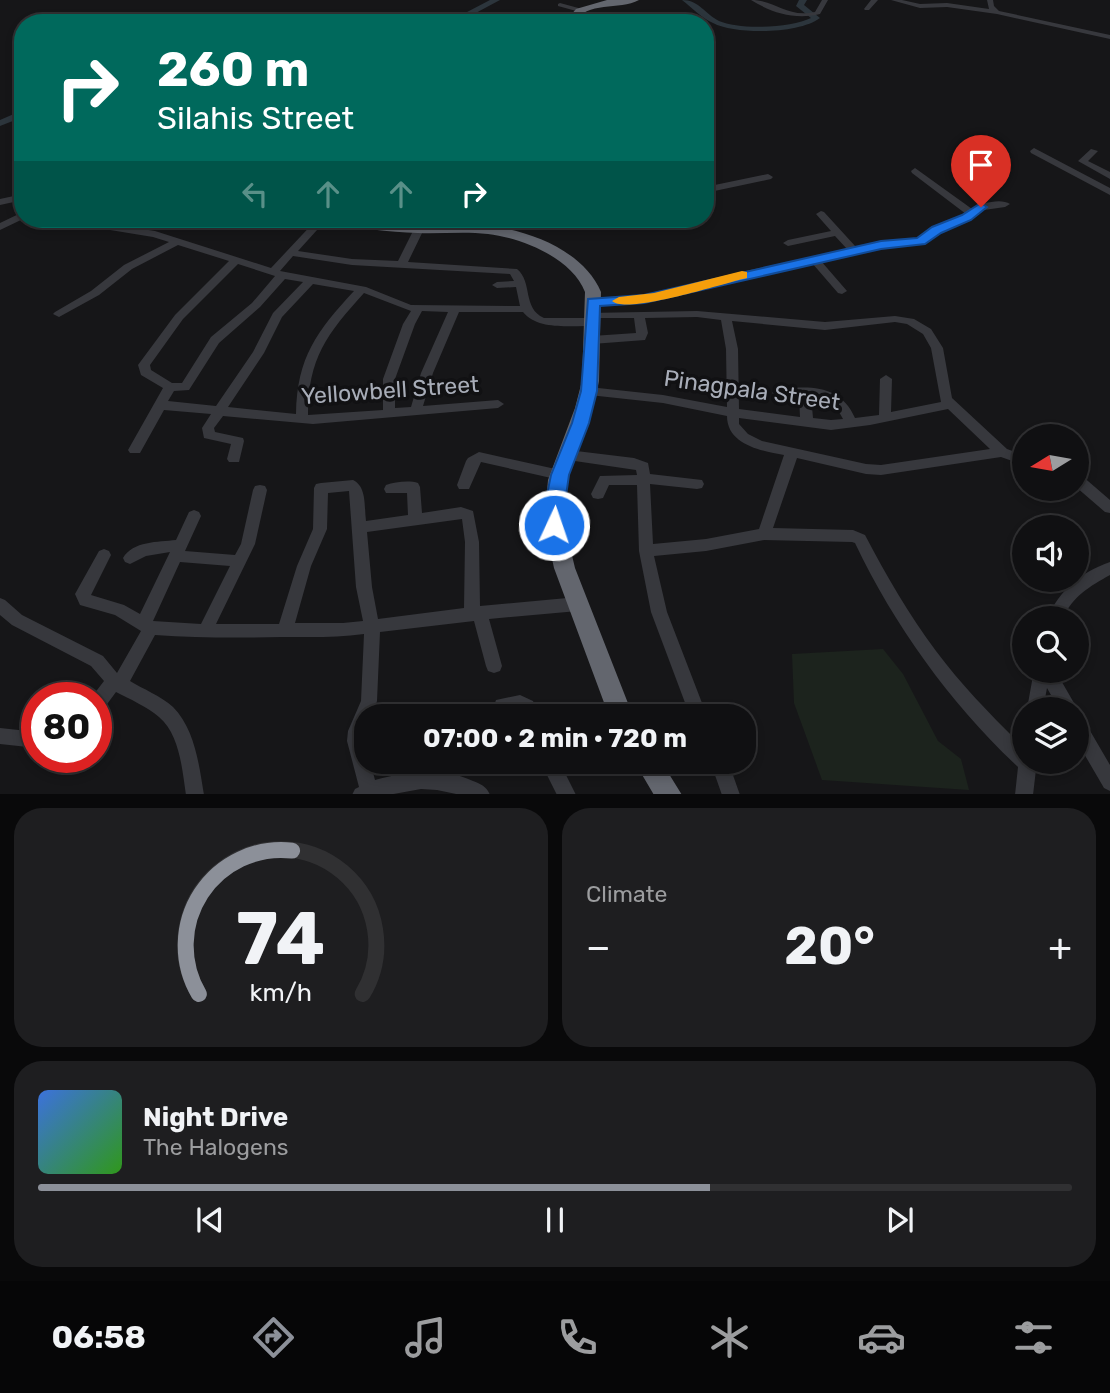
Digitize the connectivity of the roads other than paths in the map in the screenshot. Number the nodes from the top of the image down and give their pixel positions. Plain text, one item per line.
1 (634, 0) edge
2 (754, 0) edge
3 (825, 0) edge
4 (875, 0) edge
5 (894, 0) edge
6 (990, 0) edge
7 (559, 5) dead end
8 (580, 9) junction
9 (867, 9) dead end
10 (997, 12) junction
11 (576, 14) edge
12 (1110, 37) edge
13 (1034, 151) dead end
14 (1094, 151) dead end
15 (915, 171) dead end
16 (1110, 176) edge
17 (768, 177) dead end
18 (714, 188) edge
19 (1110, 192) edge
20 (1005, 204) dead end
21 (821, 214) dead end
22 (971, 214) junction
23 (123, 228) edge
24 (316, 228) edge
25 (401, 228) edge
26 (419, 229) junction
27 (836, 233) junction
28 (178, 240) junction
29 (788, 243) dead end
30 (854, 251) junction
31 (291, 253) junction
32 (237, 259) junction
33 (815, 260) junction
34 (402, 264) junction
35 (277, 274) junction
36 (310, 281) junction
37 (520, 284) junction
38 (498, 285) dead end
39 (362, 289) junction
40 (842, 290) dead end
41 (455, 308) junction
42 (418, 309) junction
43 (526, 309) junction
44 (59, 314) dead end
45 (639, 314) junction
46 (726, 317) junction
47 (593, 320) junction
48 (886, 379) dead end
49 (170, 387) junction
50 (589, 391) junction
51 (805, 392) junction
52 (778, 393) dead end
53 (498, 404) dead end
54 (950, 404) junction
55 (160, 405) junction
56 (219, 410) junction
57 (416, 410) junction
58 (389, 412) junction
59 (733, 413) junction
60 (885, 418) junction
61 (302, 419) junction
62 (807, 422) junction
63 (851, 425) junction
64 (135, 450) dead end
65 (792, 452) junction
66 (1002, 452) junction
67 (568, 456) junction
68 (1012, 456) edge
69 (234, 459) dead end
70 (560, 475) junction
71 (644, 479) junction
72 (697, 484) dead end
73 (464, 485) dead end
74 (391, 489) dead end
75 (260, 490) dead end
76 (1089, 490) edge
77 (598, 494) dead end
78 (1110, 508) edge
79 (194, 516) dead end
80 (415, 519) junction
81 (360, 527) junction
82 (764, 534) junction
83 (178, 550) junction
84 (646, 551) junction
85 (104, 555) dead end
86 (130, 558) dead end
87 (239, 561) junction
88 (1110, 568) edge
89 (578, 604) junction
90 (0, 605) edge
91 (1060, 606) edge
92 (476, 613) junction
93 (147, 627) junction
94 (372, 627) junction
95 (205, 631) junction
96 (285, 631) junction
97 (494, 667) dead end
98 (117, 683) junction
99 (112, 688) edge
100 (616, 704) edge
101 (694, 704) edge
102 (0, 736) edge
103 (21, 738) edge
104 (1089, 746) edge
105 (1012, 748) edge
106 (556, 774) edge
107 (655, 774) edge
108 (724, 774) edge
109 (1025, 774) edge
110 (1110, 782) edge
111 (413, 788) edge
112 (365, 793) edge
113 (195, 794) edge
114 (481, 794) edge
115 (568, 794) edge
116 (669, 794) edge
117 (731, 794) edge
118 (1024, 794) edge

1 - 8 highway
2 - 3 street
4 - 9 street
5 - 10 street
6 - 10 street
7 - 8 street
8 - 11 highway
10 - 12 street
13 - 19 street
14 - 16 street
15 - 22 street
17 - 18 street
20 - 22 street
21 - 27 street
22 - 30 street
23 - 28 street
24 - 31 street
25 - 26 highway
26 - 34 street
26 - 47 highway
27 - 29 street
27 - 30 street
28 - 32 street
28 - 44 street
30 - 33 street
31 - 34 street
31 - 35 street
32 - 35 street
32 - 49 street
33 - 40 street
33 - 47 street
34 - 37 street
35 - 36 street
35 - 49 street
36 - 39 street
36 - 56 street
37 - 38 street
37 - 43 street
39 - 42 street
39 - 61 street
41 - 42 street
41 - 43 street
41 - 57 street
42 - 58 street
43 - 47 street
45 - 46 street
45 - 47 street
45 - 47 street
46 - 54 street
46 - 59 street
47 - 50 highway
48 - 60 street
49 - 55 street
50 - 59 street, Pinagpala Street
50 - 67 highway
51 - 52 street
51 - 62 street
51 - 63 street
53 - 57 street, Yellowbell Street
54 - 60 street, Pinagpala Street
54 - 66 street
55 - 56 street, Yellowbell Street
55 - 64 street
56 - 61 street, Yellowbell Street
56 - 69 street
57 - 58 street, Yellowbell Street
58 - 61 street, Yellowbell Street
59 - 62 street, Pinagpala Street
59 - 65 street
60 - 63 street, Pinagpala Street
62 - 63 street, Pinagpala Street
65 - 66 street
65 - 82 street
66 - 68 street
67 - 70 highway
67 - 71 street
70 - 73 street
70 - 89 highway
71 - 72 street
71 - 77 street
71 - 84 street
74 - 80 street
75 - 87 street
76 - 78 street
79 - 83 street
80 - 81 street
80 - 92 street
81 - 94 street
81 - 96 street
82 - 84 street
82 - 105 street
83 - 86 street
83 - 87 street
83 - 93 street
84 - 101 street
85 - 93 street
87 - 95 street
88 - 91 street
89 - 92 street
89 - 100 highway
90 - 98 street
92 - 94 street
92 - 97 street
93 - 95 street
93 - 98 street
94 - 96 street
94 - 112 street
95 - 96 street
98 - 99 street
98 - 113 street
102 - 103 street
104 - 110 street
106 - 115 street
107 - 116 highway
108 - 117 street
109 - 118 street
111 - 112 street
111 - 114 street

